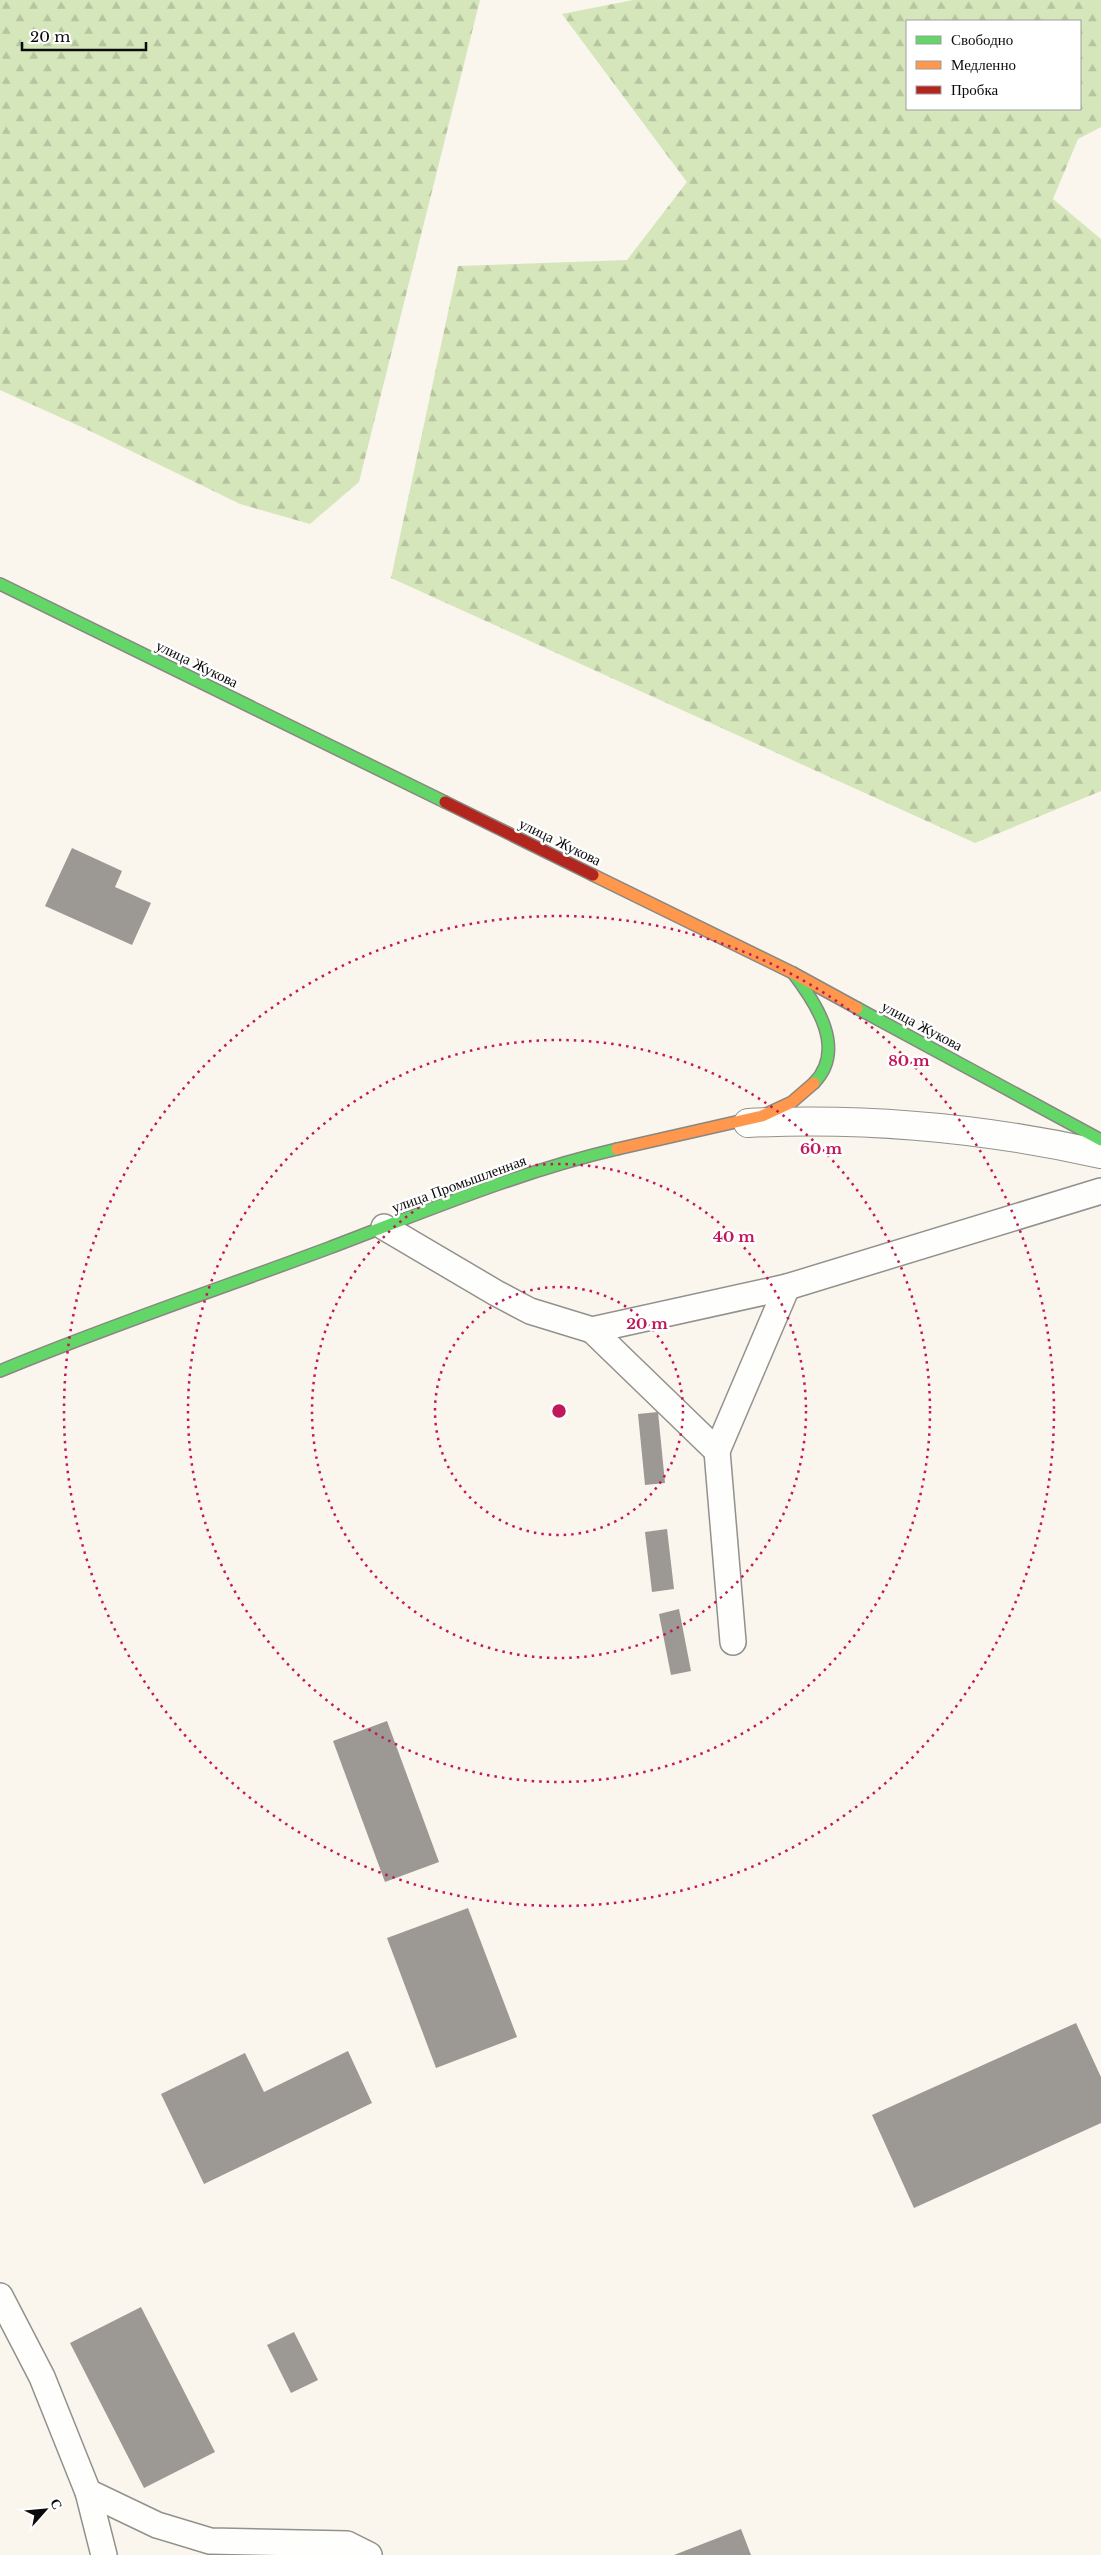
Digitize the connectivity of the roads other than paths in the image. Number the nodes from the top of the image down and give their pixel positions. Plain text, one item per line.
1 (0, 584) edge
2 (793, 973) junction
3 (734, 1124) junction
4 (1101, 1140) edge
5 (1101, 1154) edge
6 (1101, 1191) edge
7 (384, 1227) junction
8 (787, 1287) junction
9 (592, 1330) junction
10 (0, 1371) edge
11 (716, 1451) junction
12 (733, 1642) dead end
13 (0, 2296) edge
14 (88, 2492) junction
15 (104, 2555) edge
16 (369, 2555) edge

1 - 2 main road, улица Жукова
2 - 3 main road, улица Промышленная
2 - 4 main road, улица Жукова
3 - 5 street
3 - 7 main road, улица Промышленная
6 - 8 lane
7 - 9 lane
7 - 10 main road, улица Промышленная
8 - 9 lane
8 - 11 lane
9 - 11 lane
11 - 12 lane
13 - 14 lane
14 - 15 lane
14 - 16 lane

